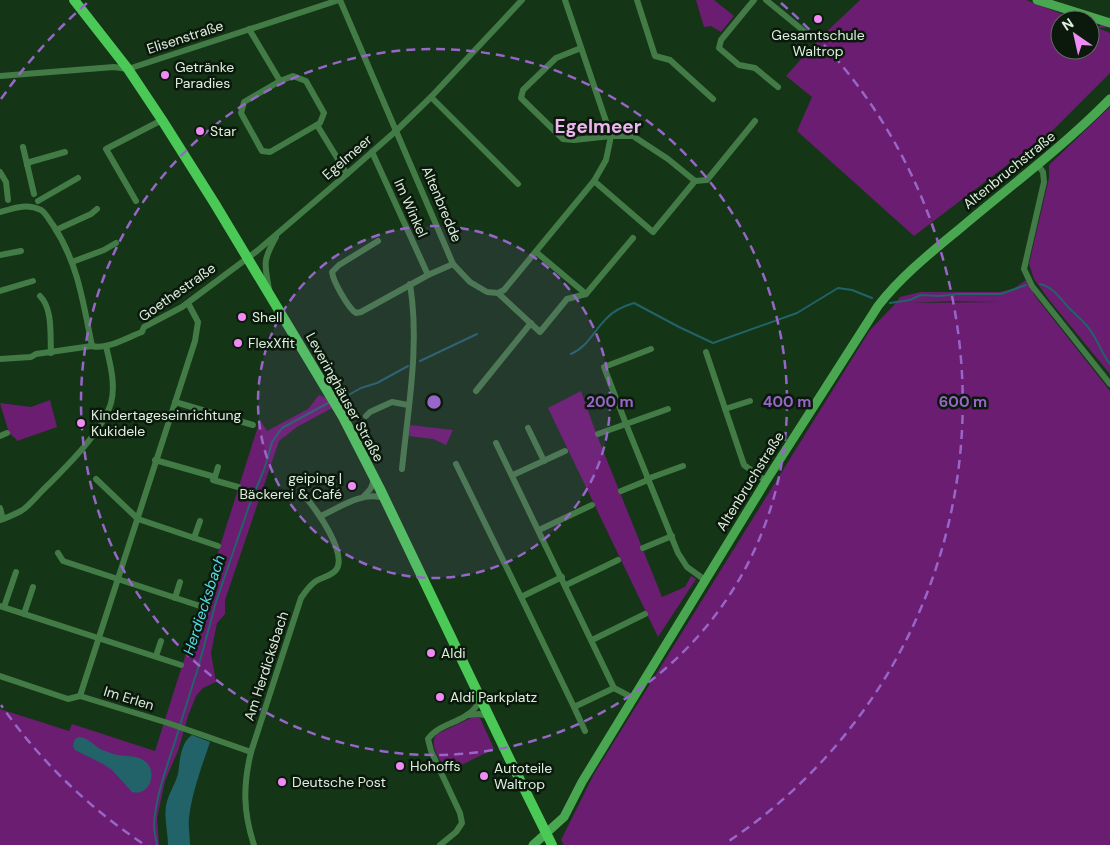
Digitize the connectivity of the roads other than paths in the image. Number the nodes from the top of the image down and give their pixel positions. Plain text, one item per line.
1 (74, 0) edge
2 (339, 0) edge
3 (522, 0) edge
4 (565, 0) edge
5 (637, 0) edge
6 (754, 0) edge
7 (766, 0) edge
8 (1037, 0) edge
9 (1110, 23) edge
10 (249, 29) junction
11 (810, 36) dead end
12 (581, 48) junction
13 (128, 69) junction
14 (0, 76) edge
15 (280, 81) junction
16 (778, 87) dead end
17 (430, 97) junction
18 (714, 99) dead end
19 (1110, 99) edge
20 (162, 120) junction
21 (755, 121) dead end
22 (316, 125) junction
23 (397, 130) junction
24 (611, 136) junction
25 (23, 147) dead end
26 (65, 152) dead end
27 (372, 152) junction
28 (27, 164) junction
29 (1038, 165) junction
30 (0, 172) edge
31 (347, 174) junction
32 (78, 178) dead end
33 (594, 181) junction
34 (695, 181) junction
35 (518, 184) dead end
36 (34, 194) dead end
37 (8, 200) dead end
38 (38, 201) dead end
39 (136, 202) dead end
40 (97, 209) dead end
41 (0, 212) edge
42 (56, 230) junction
43 (278, 234) junction
44 (633, 238) dead end
45 (378, 241) dead end
46 (116, 243) dead end
47 (21, 251) dead end
48 (536, 252) junction
49 (0, 255) edge
50 (247, 258) junction
51 (72, 262) junction
52 (453, 264) junction
53 (428, 275) junction
54 (33, 281) dead end
55 (410, 284) junction
56 (0, 291) edge
57 (498, 293) junction
58 (270, 294) junction
59 (586, 294) junction
60 (40, 296) dead end
61 (188, 303) junction
62 (531, 324) junction
63 (92, 346) junction
64 (106, 346) junction
65 (651, 349) dead end
66 (51, 352) junction
67 (706, 352) dead end
68 (0, 359) edge
69 (1110, 384) edge
70 (476, 391) dead end
71 (750, 401) dead end
72 (175, 402) junction
73 (408, 405) junction
74 (668, 409) dead end
75 (725, 409) junction
76 (366, 416) dead end
77 (626, 424) junction
78 (253, 425) dead end
79 (528, 428) dead end
80 (7, 433) dead end
81 (598, 434) dead end
82 (0, 436) edge
83 (496, 444) dead end
84 (565, 451) dead end
85 (155, 460) junction
86 (544, 461) junction
87 (456, 464) dead end
88 (683, 466) dead end
89 (218, 467) dead end
90 (402, 469) dead end
91 (372, 472) junction
92 (513, 476) junction
93 (215, 477) junction
94 (96, 480) dead end
95 (648, 480) junction
96 (766, 481) junction
97 (238, 487) dead end
98 (621, 491) dead end
99 (304, 496) dead end
100 (363, 496) junction
101 (384, 498) junction
102 (592, 505) dead end
103 (0, 508) edge
104 (320, 516) junction
105 (2, 519) edge
106 (138, 519) junction
107 (200, 521) dead end
108 (539, 530) junction
109 (672, 536) junction
110 (194, 538) junction
111 (218, 546) dead end
112 (643, 548) dead end
113 (58, 553) dead end
114 (618, 560) dead end
115 (16, 572) dead end
116 (562, 577) junction
117 (118, 578) junction
118 (705, 580) junction
119 (180, 582) dead end
120 (566, 585) junction
121 (33, 587) dead end
122 (521, 597) junction
123 (175, 598) junction
124 (200, 606) dead end
125 (2, 607) edge
126 (24, 614) junction
127 (646, 614) dead end
128 (98, 637) junction
129 (592, 640) junction
130 (161, 641) dead end
131 (156, 656) junction
132 (181, 665) dead end
133 (0, 676) edge
134 (614, 688) junction
135 (80, 696) junction
136 (480, 697) junction
137 (633, 698) junction
138 (574, 707) junction
139 (468, 715) junction
140 (489, 716) junction
141 (585, 731) dead end
142 (251, 752) junction
143 (546, 834) junction
144 (254, 845) edge
145 (440, 845) edge
146 (533, 845) edge
147 (552, 845) edge

1 - 13 main road, Leveringhäuser Straße
2 - 10 street, Elisenstraße
2 - 23 street, Altenbredde
3 - 17 street, Egelmeer
4 - 12 street
5 - 18 street
6 - 16 street
7 - 11 street
8 - 9 street
10 - 13 street, Elisenstraße
10 - 15 street
12 - 24 street
12 - 24 street
13 - 14 street
13 - 20 main road, Leveringhäuser Straße
15 - 22 street
15 - 22 street
17 - 23 street, Egelmeer
17 - 35 street
19 - 29 street, Altenbruchstraße
20 - 39 street
20 - 50 main road, Leveringhäuser Straße
21 - 34 street
22 - 31 street
23 - 27 street, Egelmeer
23 - 52 street, Altenbredde
24 - 33 street
24 - 34 street
25 - 28 street
26 - 28 street
27 - 31 street, Egelmeer
27 - 53 street, Im Winkel
28 - 36 street
29 - 69 street
29 - 96 street, Altenbruchstraße
30 - 37 street
31 - 43 street, Egelmeer
32 - 38 street
33 - 34 street
33 - 48 street
40 - 42 street
41 - 42 street
42 - 51 street
43 - 50 street, Egelmeer
43 - 58 street, Egelmeer
44 - 59 street
45 - 55 street, Altenbredde
46 - 51 street
47 - 49 street
48 - 57 street
48 - 59 street
50 - 58 main road, Leveringhäuser Straße
50 - 61 street, Goethestraße
51 - 63 street
52 - 53 street, Altenbredde
52 - 57 street
53 - 55 street, Altenbredde
54 - 56 street
55 - 73 street
57 - 62 street
58 - 91 main road, Leveringhäuser Straße
59 - 62 street
60 - 66 street
61 - 64 street, Goethestraße
61 - 72 street
62 - 70 street
63 - 64 street, Goethestraße
63 - 66 street, Goethestraße
64 - 105 street
65 - 77 street
66 - 68 street, Goethestraße
67 - 75 street
71 - 75 street
72 - 78 street
72 - 85 street
73 - 76 street
73 - 90 street
74 - 77 street
75 - 96 street
77 - 81 street
77 - 95 street
79 - 86 street
80 - 82 street
83 - 92 street
84 - 86 street
85 - 93 street
85 - 106 street
86 - 92 street
87 - 122 street
88 - 95 street
89 - 93 street
91 - 100 street
91 - 101 main road, Leveringhäuser Straße
92 - 108 street
93 - 97 street
94 - 106 street
95 - 98 street
95 - 109 street
96 - 118 street, Altenbruchstraße
99 - 104 street, Am Herdicksbach
100 - 101 street
100 - 104 street
101 - 136 main road, Leveringhäuser Straße
102 - 108 street
103 - 105 street
104 - 142 street, Am Herdicksbach
106 - 110 street
106 - 117 street
107 - 110 street
108 - 116 street
109 - 112 street
109 - 118 street
110 - 111 street
113 - 117 street
114 - 120 street
115 - 125 street
116 - 120 street
116 - 122 street
117 - 123 street
117 - 128 street
118 - 137 street, Altenbruchstraße
119 - 123 street
120 - 129 street
121 - 126 street
122 - 138 street
123 - 124 street
125 - 126 street
126 - 128 street
127 - 129 street
128 - 131 street
128 - 135 street
129 - 134 street
130 - 131 street
131 - 132 street
133 - 135 street, Im Erlen
134 - 137 street
134 - 138 street
135 - 142 street, Im Erlen
136 - 139 street
136 - 140 main road, Leveringhäuser Straße
137 - 143 street, Altenbruchstraße
138 - 141 street
139 - 140 street
139 - 145 street
140 - 143 main road, Leveringhäuser Straße
142 - 144 street, Am Herdicksbach
143 - 146 street, Altenbruchstraße
143 - 147 main road, Leveringhäuser Straße

